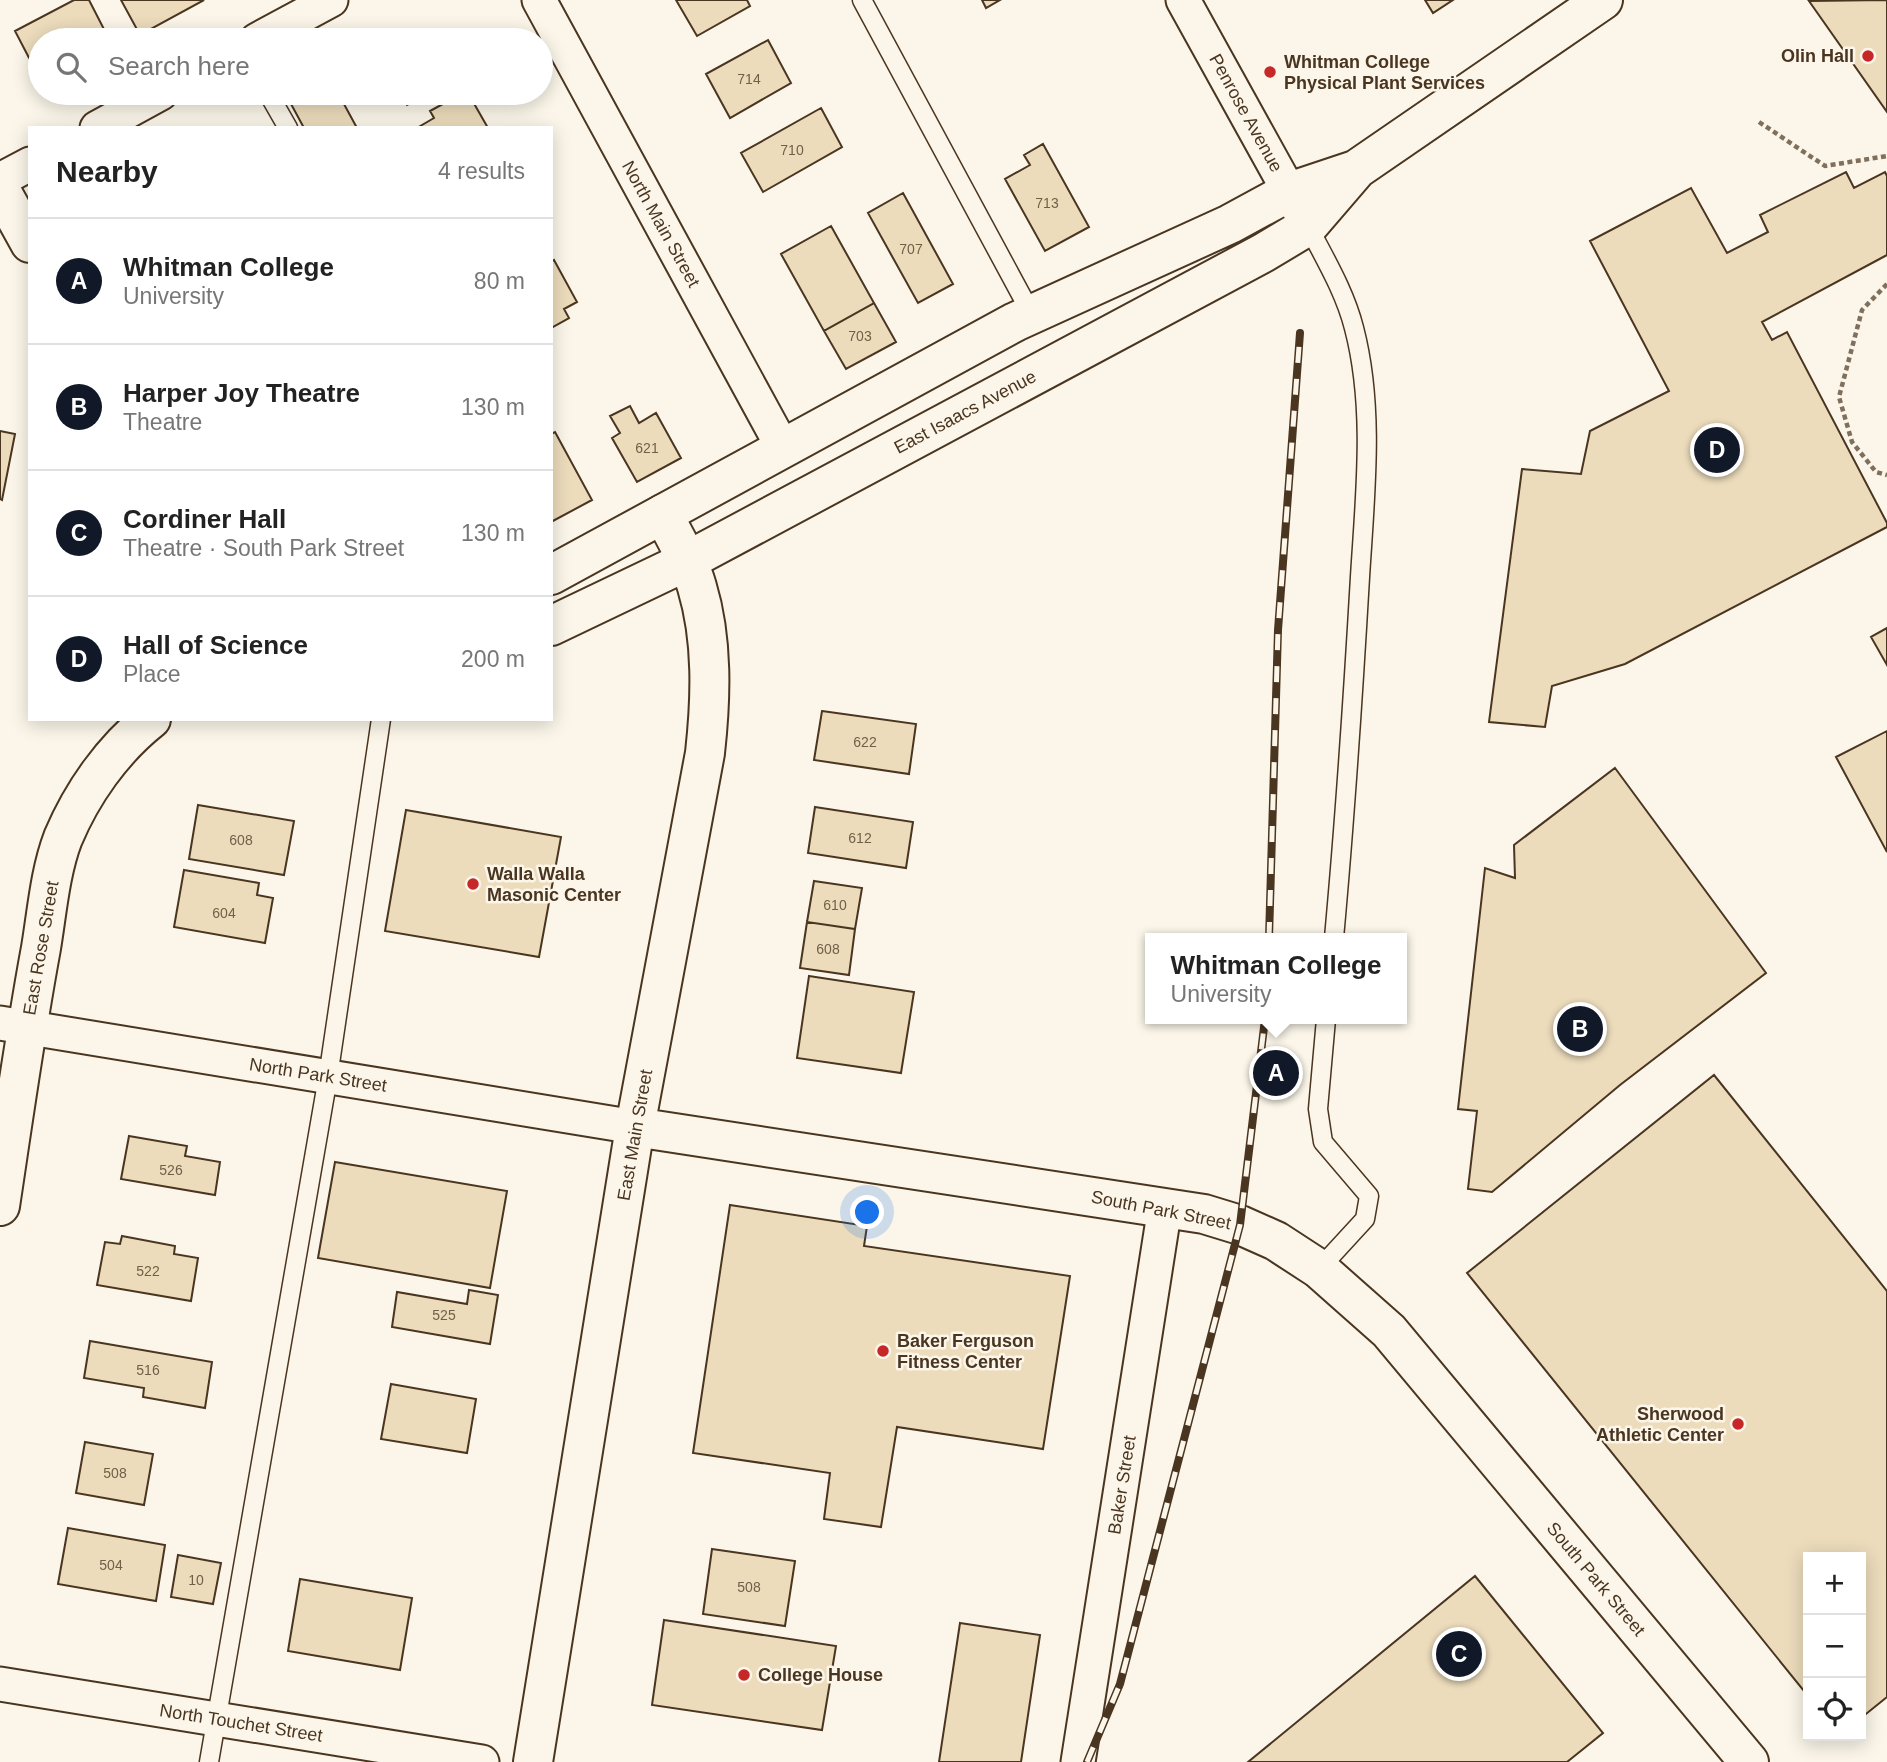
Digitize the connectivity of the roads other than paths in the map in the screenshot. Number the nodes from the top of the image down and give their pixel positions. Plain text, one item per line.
1 (331, 0) edge
2 (539, 0) edge
3 (862, 0) edge
4 (1182, 0) edge
5 (1603, 0) edge
6 (279, 28) edge
7 (139, 105) edge
8 (275, 105) edge
9 (101, 126) edge
10 (287, 126) edge
11 (28, 165) edge
12 (1357, 169) junction
13 (0, 180) edge
14 (0, 189) edge
15 (1289, 191) junction
16 (1308, 226) junction
17 (28, 239) edge
18 (1032, 315) junction
19 (783, 448) junction
20 (663, 514) junction
21 (687, 561) junction
22 (553, 574) edge
23 (553, 625) edge
24 (149, 721) edge
25 (381, 721) edge
26 (1334, 933) edge
27 (1326, 1024) edge
28 (13, 1026) edge
29 (328, 1077) junction
30 (635, 1127) junction
31 (0, 1206) edge
32 (1165, 1208) junction
33 (1319, 1269) junction
34 (0, 1684) edge
35 (215, 1719) junction
36 (209, 1762) edge
37 (482, 1762) edge
38 (533, 1762) edge
39 (1078, 1762) edge
40 (1749, 1762) edge

1 - 6 street
2 - 19 street, North Main Street
3 - 18 lane
4 - 15 street, Penrose Avenue
5 - 12 main road, East Isaacs Avenue
7 - 9 street
8 - 10 lane
11 - 13 street
12 - 15 main road, East Isaacs Avenue
12 - 16 main road, East Isaacs Avenue
14 - 17 main road
15 - 16 street, Penrose Avenue
15 - 18 main road, East Isaacs Avenue
16 - 21 main road, East Isaacs Avenue
16 - 26 lane
18 - 19 main road, East Isaacs Avenue
19 - 20 main road, East Isaacs Avenue
20 - 21 main road, East Main Street
20 - 22 main road, East Isaacs Avenue
21 - 23 main road, East Isaacs Avenue
21 - 30 main road, East Main Street
24 - 28 main road, East Rose Street
25 - 29 lane
27 - 33 lane
28 - 29 street, North Park Street
28 - 31 main road, East Rose Street
29 - 30 street, North Park Street
29 - 35 lane
30 - 32 main road, South Park Street
30 - 38 main road, East Main Street
32 - 33 main road, South Park Street
32 - 39 street, Baker Street
33 - 40 main road, South Park Street
34 - 35 street, North Touchet Street
35 - 36 lane
35 - 37 street, North Touchet Street

